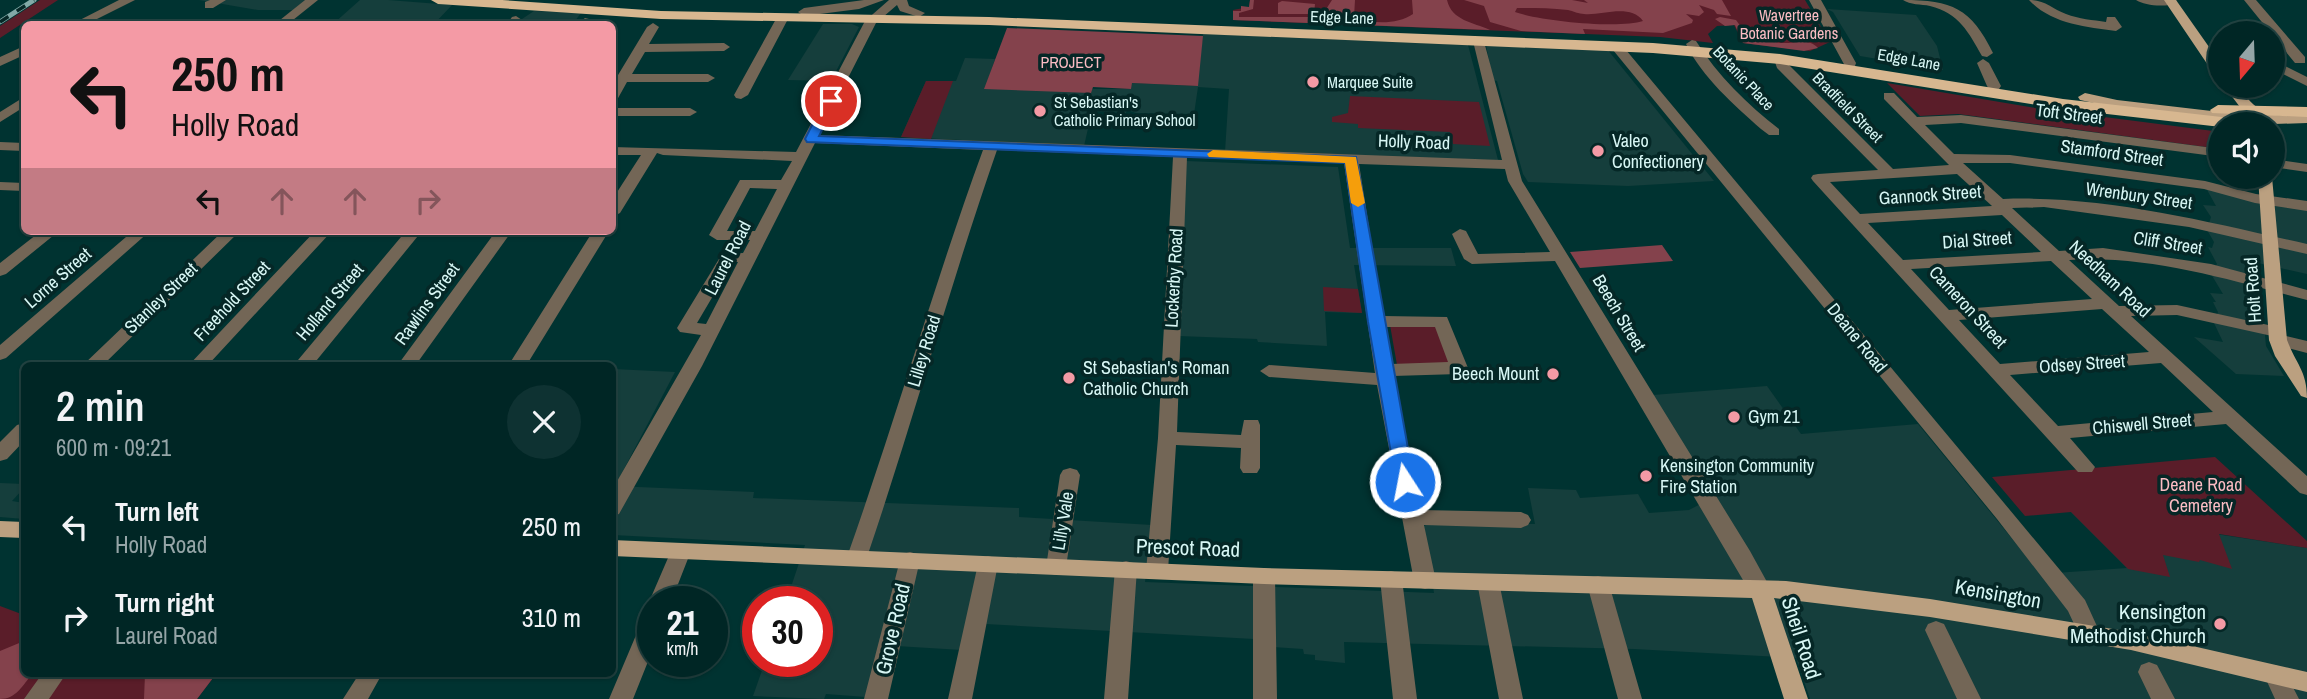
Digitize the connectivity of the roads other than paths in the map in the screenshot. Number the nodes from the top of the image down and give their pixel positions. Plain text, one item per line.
1 (129, 0) edge
2 (312, 0) edge
3 (438, 0) edge
4 (539, 0) edge
5 (895, 0) edge
6 (901, 0) edge
7 (1815, 0) edge
8 (1909, 0) edge
9 (2035, 0) edge
10 (2142, 0) edge
11 (2250, 0) edge
12 (2170, 1) edge
13 (875, 9) edge
14 (919, 12) junction
15 (782, 19) junction
16 (2111, 20) dead end
17 (84, 21) edge
18 (285, 21) edge
19 (652, 30) dead end
20 (1479, 41) junction
21 (724, 47) dead end
22 (1617, 47) junction
23 (640, 48) junction
24 (1693, 48) junction
25 (2004, 50) dead end
26 (21, 52) edge
27 (2208, 53) edge
28 (1985, 55) junction
29 (2303, 60) edge
30 (0, 62) edge
31 (1781, 62) junction
32 (1850, 63) junction
33 (2286, 71) edge
34 (623, 78) junction
35 (708, 78) dead end
36 (2307, 82) edge
37 (1994, 86) junction
38 (616, 90) edge
39 (741, 95) dead end
40 (1889, 96) dead end
41 (2240, 98) edge
42 (21, 106) edge
43 (0, 107) edge
44 (616, 112) edge
45 (690, 112) dead end
46 (2251, 112) edge
47 (2307, 112) edge
48 (2208, 113) edge
49 (2285, 116) edge
50 (0, 118) edge
51 (2307, 119) edge
52 (2208, 120) edge
53 (2285, 120) edge
54 (1913, 121) junction
55 (2285, 126) edge
56 (2307, 126) edge
57 (1774, 132) dead end
58 (811, 139) junction
59 (0, 146) edge
60 (991, 146) junction
61 (21, 147) edge
62 (616, 151) edge
63 (657, 151) junction
64 (2208, 151) edge
65 (1180, 153) junction
66 (802, 157) junction
67 (1351, 159) junction
68 (1956, 164) junction
69 (1511, 165) junction
70 (2285, 165) edge
71 (2307, 168) edge
72 (1889, 173) junction
73 (1818, 178) joint
74 (787, 185) junction
75 (0, 186) edge
76 (21, 187) edge
77 (2266, 189) edge
78 (2266, 200) junction
79 (2307, 206) edge
80 (616, 207) edge
81 (2003, 207) junction
82 (1857, 219) junction
83 (1460, 234) dead end
84 (46, 235) edge
85 (137, 235) edge
86 (228, 235) edge
87 (320, 235) edge
88 (411, 235) edge
89 (501, 235) edge
90 (599, 235) edge
91 (761, 236) junction
92 (2271, 241) junction
93 (2307, 249) edge
94 (2056, 255) junction
95 (1560, 256) junction
96 (749, 258) junction
97 (1900, 265) junction
98 (0, 271) edge
99 (2273, 287) junction
100 (2307, 295) edge
101 (2112, 307) junction
102 (1948, 315) junction
103 (1376, 322) junction
104 (712, 330) junction
105 (2277, 336) junction
106 (2307, 347) edge
107 (0, 354) edge
108 (2166, 357) junction
109 (95, 362) edge
110 (202, 362) edge
111 (305, 362) edge
112 (410, 362) edge
113 (519, 362) edge
114 (1998, 370) junction
115 (1269, 371) dead end
116 (1385, 375) junction
117 (2307, 393) edge
118 (2229, 417) junction
119 (21, 433) edge
120 (2055, 433) junction
121 (1167, 438) junction
122 (0, 454) edge
123 (2085, 467) dead end
124 (1250, 468) dead end
125 (1070, 475) dead end
126 (2307, 488) edge
127 (616, 502) edge
128 (1412, 517) junction
129 (1521, 520) dead end
130 (0, 529) edge
131 (21, 530) edge
132 (616, 548) edge
133 (681, 551) junction
134 (857, 557) junction
135 (909, 560) junction
136 (988, 564) junction
137 (1056, 567) junction
138 (1126, 569) junction
139 (1157, 571) junction
140 (1264, 576) junction
141 (1425, 581) junction
142 (667, 586) edge
143 (1392, 589) junction
144 (1761, 591) junction
145 (1490, 592) junction
146 (1600, 594) junction
147 (1936, 630) dead end
148 (2090, 635) junction
149 (637, 660) edge
150 (2149, 672) dead end
151 (2275, 675) junction
152 (53, 677) edge
153 (369, 677) edge
154 (2307, 682) edge
155 (36, 699) edge
156 (355, 699) edge
157 (621, 699) edge
158 (877, 699) edge
159 (960, 699) edge
160 (1116, 699) edge
161 (1265, 699) edge
162 (1405, 699) edge
163 (1511, 699) edge
164 (1630, 699) edge
165 (1796, 699) edge
166 (1969, 699) edge
167 (2164, 699) edge
168 (2287, 699) edge

1 - 17 street
2 - 18 street
3 - 15 highway, Edge Lane
4 - 13 highway, Edge Lane
5 - 13 street
6 - 14 street
7 - 32 street
8 - 28 street
9 - 16 street
10 - 12 street
11 - 29 street
12 - 27 main road
13 - 14 highway, Edge Lane
13 - 15 highway, Edge Lane
13 - 20 highway, Edge Lane
13 - 58 street, Laurel Road
14 - 24 highway, Edge Lane
15 - 39 street
19 - 23 street
20 - 22 highway, Edge Lane
20 - 69 street, Beech Street
21 - 23 street
22 - 24 highway, Edge Lane
22 - 148 street, Deane Road
23 - 34 street
24 - 31 highway, Edge Lane
24 - 32 highway, Edge Lane
24 - 57 street, Botanic Place
25 - 28 street
26 - 30 street
28 - 37 street
31 - 52 highway, Edge Lane
31 - 72 street, Bradfield Street
32 - 37 highway, Edge Lane
33 - 36 street
34 - 35 street
34 - 38 street
37 - 48 highway, Edge Lane
40 - 54 street, Needham Road
41 - 46 main road
42 - 43 street
42 - 50 street
44 - 45 street
47 - 49 highway, Edge Lane
51 - 53 main road
54 - 64 street, Toft Street
54 - 68 street, Needham Road
55 - 56 highway
58 - 60 street, Holly Road
58 - 66 street, Laurel Road
59 - 61 street
60 - 65 street, Holly Road
60 - 134 street, Lilley Road
62 - 63 street
63 - 66 street
63 - 80 street
65 - 67 street, Holly Road
65 - 121 street, Lockerby Road
66 - 74 street, Laurel Road
67 - 69 street, Holly Road
67 - 103 street
68 - 72 street, Stamford Street
68 - 78 street, Stamford Street
68 - 81 street, Needham Road
69 - 95 street, Beech Street
70 - 71 street
72 - 73 street, Stamford Street
73 - 82 street, Cameron Street
74 - 91 street, Laurel Road
74 - 91 street
75 - 76 street
77 - 78 main road, Holt Road
78 - 79 street, Stamford Street
78 - 92 main road, Holt Road
81 - 82 street, Gannock Street
81 - 92 street, Wrenbury Street
81 - 94 street, Needham Road
82 - 97 street, Cameron Street
83 - 95 street
84 - 98 street
85 - 107 street, Lorne Street
86 - 109 street, Stanley Street
87 - 110 street, Freehold Street
88 - 111 street, Holland Street
89 - 112 street, Rawlins Street
90 - 113 street
91 - 96 street, Laurel Road
92 - 93 street, Wrenbury Street
92 - 99 main road, Holt Road
94 - 97 street, Dial Street
94 - 99 street, Cliff Street
94 - 101 street, Needham Road
95 - 144 street, Beech Street
96 - 104 street, Laurel Road
96 - 104 street
97 - 102 street, Cameron Street
99 - 100 street, Cliff Street
99 - 105 main road, Holt Road
101 - 102 street
101 - 105 street
101 - 108 street, Needham Road
102 - 114 street, Cameron Street
103 - 116 street
103 - 116 street
104 - 127 street, Laurel Road
105 - 106 street
105 - 117 main road, Holt Road
108 - 114 street, Odsey Street
108 - 118 street, Needham Road
114 - 120 street, Cameron Street
115 - 116 street
116 - 128 street
118 - 120 street, Chiswell Street
118 - 126 street, Needham Road
119 - 122 street
120 - 123 street, Cameron Street
121 - 124 street
121 - 139 street, Lockerby Road
125 - 137 street, Lilly Vale
128 - 129 street
128 - 141 street
130 - 131 main road
132 - 133 main road, Prescot Road
133 - 134 main road, Prescot Road
133 - 142 street
134 - 135 main road, Prescot Road
135 - 136 main road, Prescot Road
135 - 158 street, Grove Road
136 - 137 main road, Prescot Road
136 - 159 street
137 - 138 main road, Prescot Road
138 - 139 main road, Prescot Road
138 - 160 street
139 - 140 main road, Prescot Road
140 - 143 main road, Prescot Road
140 - 161 street
141 - 143 main road, Prescot Road
141 - 145 main road, Prescot Road
143 - 162 street
144 - 146 main road, Prescot Road
144 - 148 main road, Kensington
144 - 165 main road, Sheil Road
145 - 146 main road, Prescot Road
145 - 163 street
146 - 164 street
147 - 166 street
148 - 151 main road, Kensington
149 - 157 street
150 - 167 street
151 - 154 main road, Kensington
151 - 168 street
152 - 155 street
153 - 156 street

